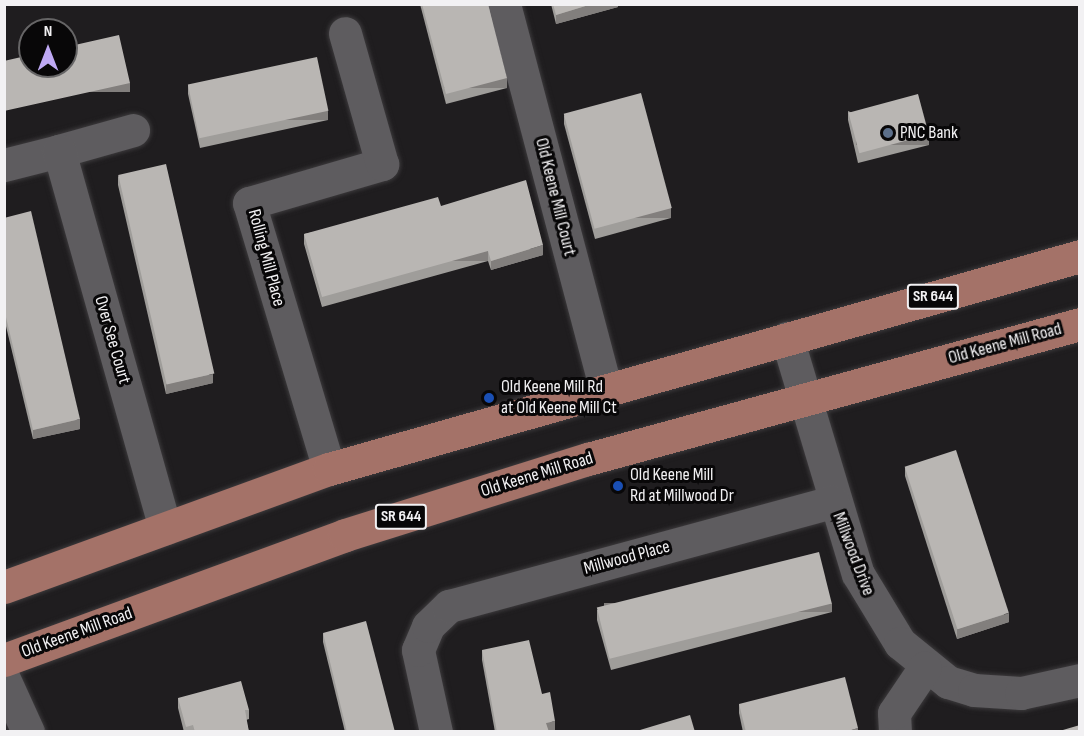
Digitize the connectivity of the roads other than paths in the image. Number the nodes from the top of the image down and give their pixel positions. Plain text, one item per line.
1 (504, 4) edge
2 (345, 33) dead end
3 (133, 130) dead end
4 (59, 151) junction
5 (4, 165) edge
6 (1080, 256) edge
7 (1080, 324) edge
8 (787, 338) junction
9 (606, 391) junction
10 (806, 399) junction
11 (329, 469) junction
12 (833, 502) junction
13 (165, 528) junction
14 (4, 586) edge
15 (4, 660) edge
16 (925, 667) junction
17 (4, 679) edge
18 (1080, 680) edge
19 (28, 732) edge
20 (436, 732) edge
21 (895, 732) edge

1 - 9 street, Old Keene Mill Court
2 - 11 street, Rolling Mill Place
3 - 4 street
4 - 5 street
4 - 13 street, Over See Court
6 - 8 main road, SR 644
7 - 10 main road, Old Keene Mill Road / SR 644
8 - 9 main road, SR 644
8 - 10 street, Millwood Drive
9 - 11 main road, SR 644
10 - 12 street, Millwood Drive
10 - 15 main road, Old Keene Mill Road / SR 644
11 - 13 main road, SR 644
12 - 16 street, Millwood Drive
12 - 20 street, Millwood Place
13 - 14 main road, SR 644
16 - 18 street, Millwood Drive
16 - 21 street
17 - 19 street

